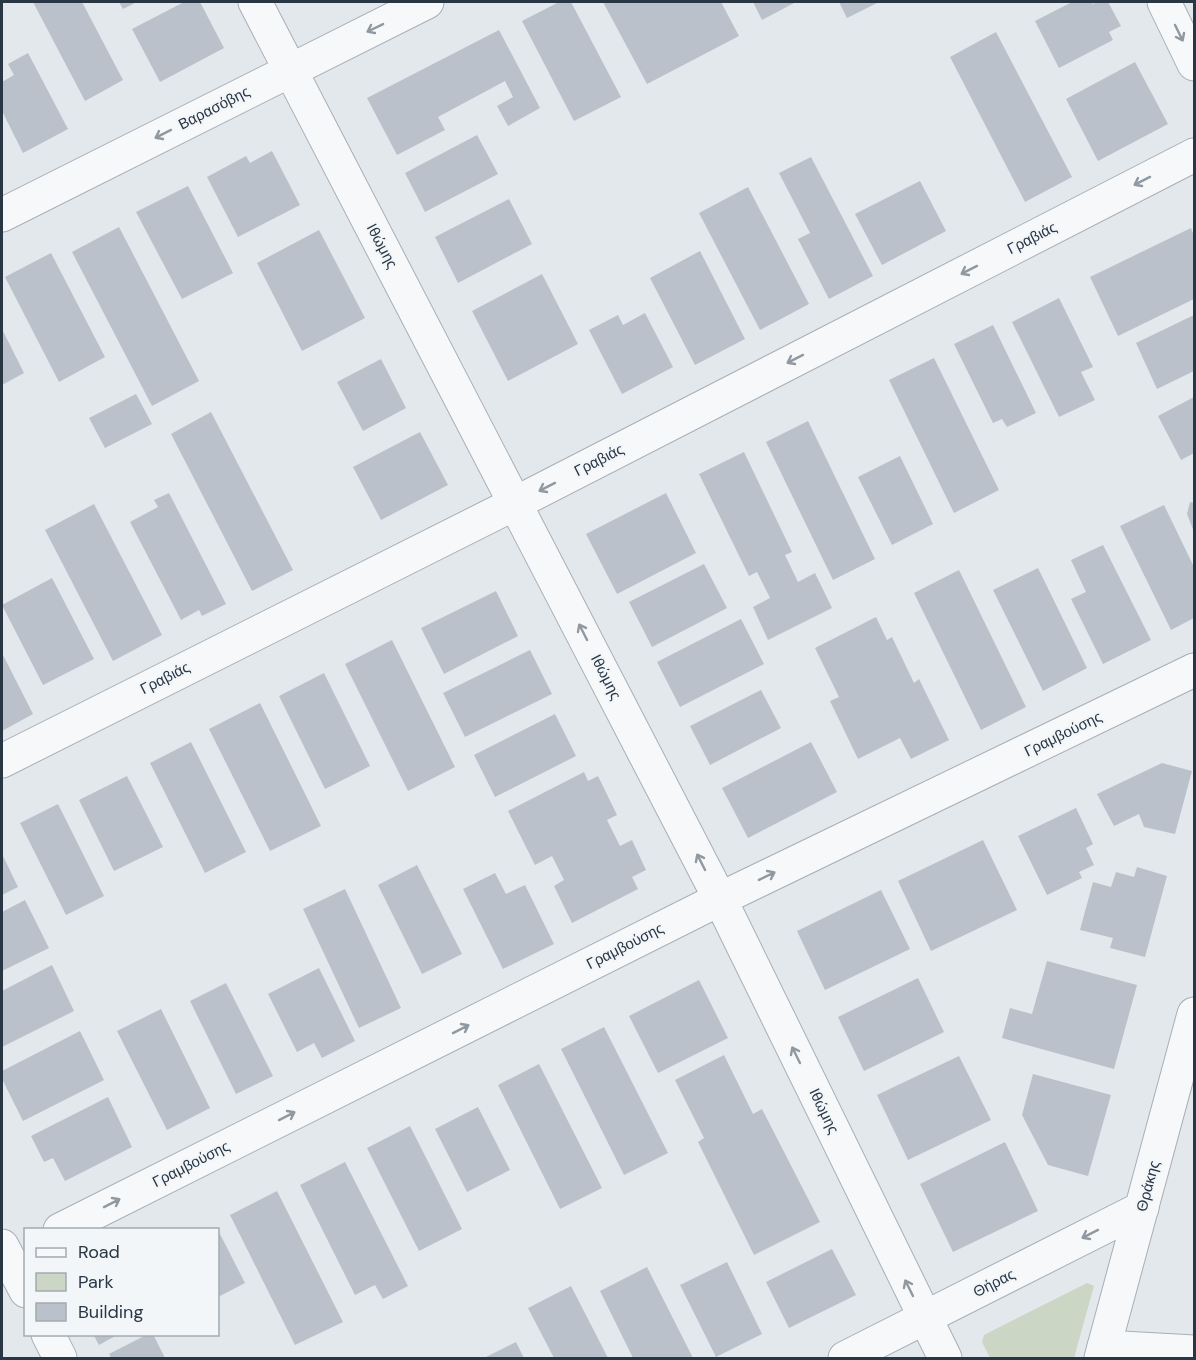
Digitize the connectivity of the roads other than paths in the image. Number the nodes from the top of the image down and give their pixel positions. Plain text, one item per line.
1 (255, 2) edge
2 (427, 2) edge
3 (1164, 2) edge
4 (1194, 64) edge
5 (290, 70) junction
6 (1194, 155) edge
7 (2, 215) edge
8 (516, 503) junction
9 (1194, 670) edge
10 (2, 760) edge
11 (720, 899) junction
12 (1194, 1014) edge
13 (1142, 1208) junction
14 (64, 1228) edge
15 (9, 1252) edge
16 (24, 1287) edge
17 (924, 1319) junction
18 (48, 1336) edge
19 (1194, 1352) edge
20 (1102, 1353) edge
21 (60, 1359) edge
22 (845, 1359) edge
23 (945, 1359) edge

1 - 5 street, Ιθώμης
2 -> 5 street, Βαρασόβης
3 -> 4 street
5 -> 7 street, Βαρασόβης
5 - 8 street, Ιθώμης
6 -> 8 street, Γραβιάς
8 - 10 street, Γραβιάς
11 -> 8 street, Ιθώμης
11 -> 9 street, Γραμβούσης
14 -> 11 street, Γραμβούσης
17 -> 11 street, Ιθώμης
12 - 13 street, Θράκης
13 -> 17 street, Θήρας
13 - 20 street, Θράκης
15 - 16 street
17 - 22 street, Θήρας
17 - 23 street, Ιθώμης
18 - 21 street
19 - 20 street

